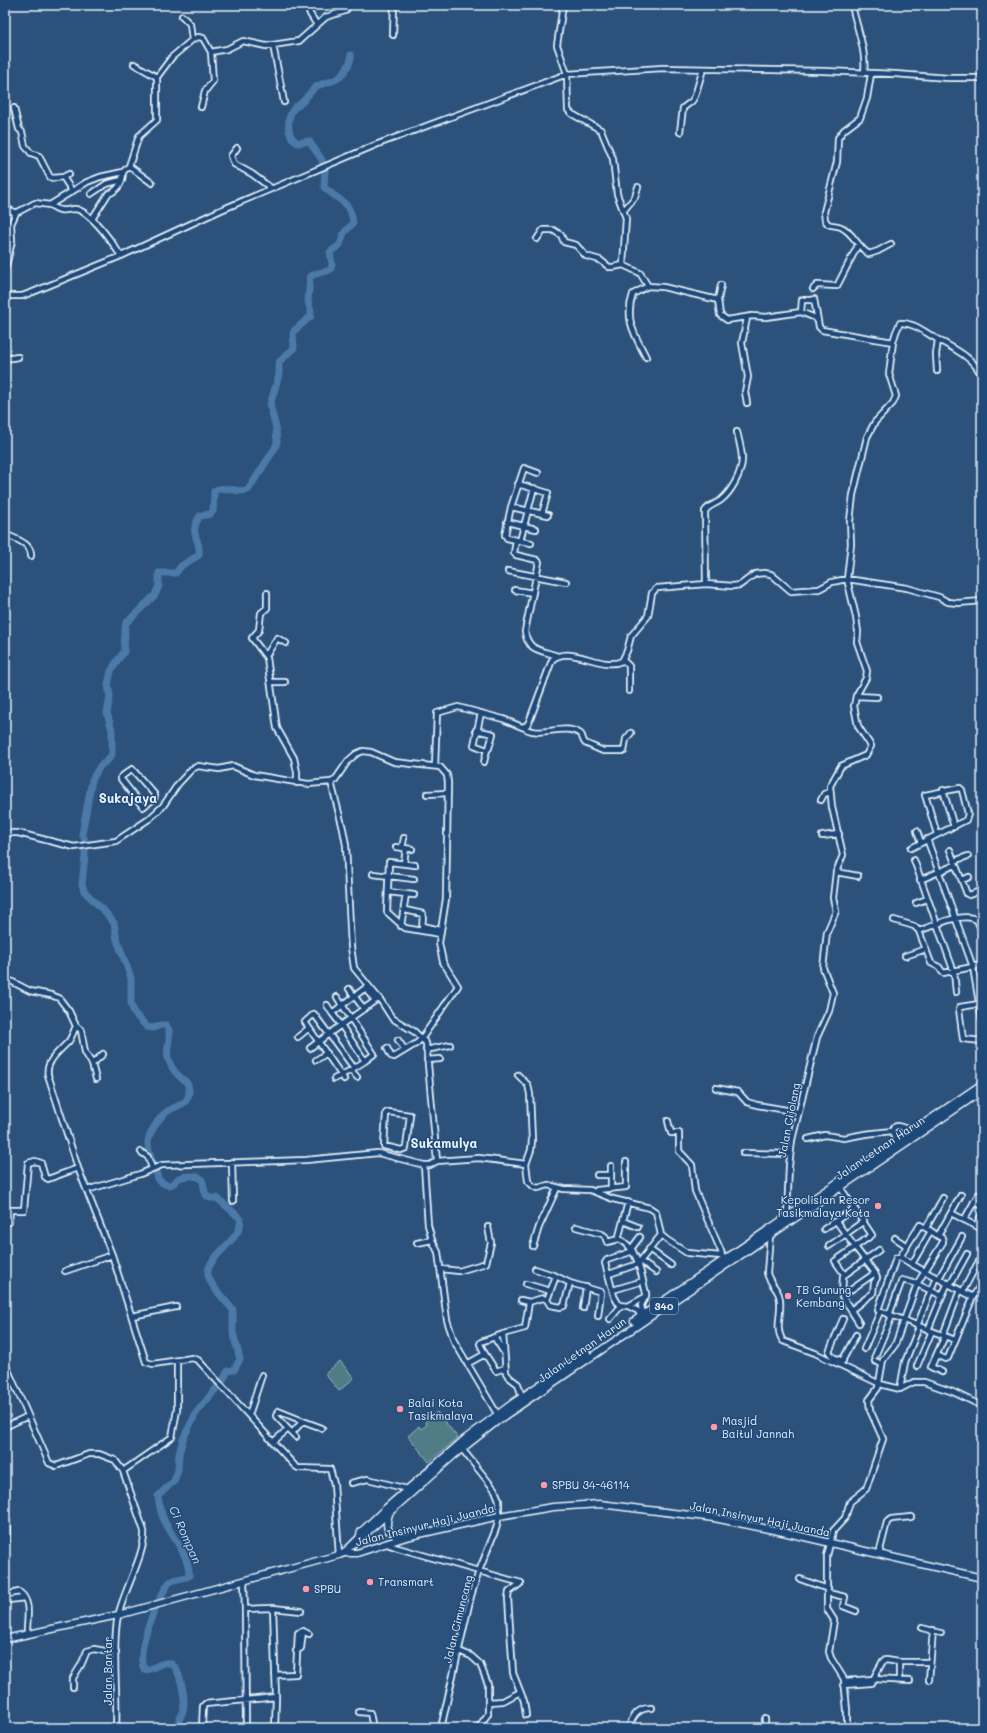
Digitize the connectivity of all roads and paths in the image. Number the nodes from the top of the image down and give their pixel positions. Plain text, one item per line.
1 (307, 5) edge
2 (350, 5) edge
3 (394, 5) edge
4 (563, 5) edge
5 (852, 5) edge
6 (182, 16) dead end
7 (318, 25) junction
8 (393, 34) dead end
9 (192, 40) junction
10 (273, 45) junction
11 (211, 52) junction
12 (134, 64) dead end
13 (703, 69) junction
14 (864, 73) junction
15 (567, 74) junction
16 (871, 74) junction
17 (157, 77) junction
18 (982, 78) edge
19 (284, 102) dead end
20 (201, 107) dead end
21 (14, 108) dead end
22 (680, 132) dead end
23 (237, 148) dead end
24 (129, 166) junction
25 (123, 172) junction
26 (68, 174) dead end
27 (63, 177) junction
28 (122, 180) junction
29 (152, 183) dead end
30 (638, 187) dead end
31 (271, 188) junction
32 (72, 191) junction
33 (91, 194) dead end
34 (50, 205) junction
35 (5, 208) edge
36 (624, 210) junction
37 (16, 213) junction
38 (92, 219) junction
39 (537, 239) dead end
40 (891, 244) dead end
41 (858, 245) junction
42 (119, 253) junction
43 (623, 265) junction
44 (5, 270) edge
45 (721, 285) dead end
46 (648, 286) junction
47 (813, 289) dead end
48 (5, 296) edge
49 (714, 299) junction
50 (801, 312) junction
51 (747, 318) junction
52 (818, 321) junction
53 (938, 340) junction
54 (893, 342) junction
55 (18, 357) dead end
56 (646, 357) dead end
57 (5, 359) edge
58 (937, 371) dead end
59 (982, 377) edge
60 (747, 403) dead end
61 (737, 432) dead end
62 (538, 473) dead end
63 (518, 484) junction
64 (533, 488) junction
65 (511, 508) junction
66 (526, 510) junction
67 (542, 514) junction
68 (548, 515) dead end
69 (507, 522) junction
70 (524, 525) junction
71 (536, 529) dead end
72 (5, 534) edge
73 (518, 540) junction
74 (531, 543) dead end
75 (31, 556) dead end
76 (508, 571) dead end
77 (535, 577) junction
78 (847, 579) junction
79 (566, 582) dead end
80 (706, 584) junction
81 (515, 590) dead end
82 (267, 593) dead end
83 (533, 593) junction
84 (982, 601) edge
85 (286, 643) dead end
86 (266, 656) junction
87 (558, 656) junction
88 (623, 660) junction
89 (270, 682) junction
90 (285, 682) dead end
91 (629, 691) dead end
92 (856, 696) junction
93 (877, 697) dead end
94 (481, 713) junction
95 (523, 727) junction
96 (476, 730) junction
97 (632, 733) dead end
98 (487, 750) junction
99 (484, 762) dead end
100 (435, 766) junction
101 (331, 782) junction
102 (297, 783) junction
103 (943, 790) junction
104 (830, 792) junction
105 (448, 793) junction
106 (427, 794) dead end
107 (821, 800) dead end
108 (150, 803) junction
109 (157, 811) junction
110 (954, 827) junction
111 (917, 831) dead end
112 (5, 833) edge
113 (839, 834) junction
114 (937, 834) junction
115 (822, 836) dead end
116 (404, 838) dead end
117 (927, 839) junction
118 (921, 843) junction
119 (396, 847) dead end
120 (404, 848) junction
121 (911, 848) dead end
122 (412, 849) dead end
123 (950, 850) dead end
124 (968, 856) dead end
125 (914, 860) dead end
126 (404, 863) junction
127 (954, 863) junction
128 (415, 865) dead end
129 (836, 872) junction
130 (938, 872) junction
131 (373, 874) dead end
132 (858, 876) dead end
133 (388, 877) junction
134 (969, 877) dead end
135 (414, 879) dead end
136 (920, 880) junction
137 (962, 880) junction
138 (388, 892) junction
139 (977, 892) dead end
140 (406, 894) junction
141 (414, 895) dead end
142 (927, 899) junction
143 (916, 903) dead end
144 (404, 910) junction
145 (956, 918) junction
146 (894, 920) dead end
147 (937, 925) junction
148 (401, 926) junction
149 (422, 929) junction
150 (919, 931) junction
151 (982, 931) edge
152 (440, 932) junction
153 (926, 949) junction
154 (905, 956) dead end
155 (982, 965) edge
156 (973, 967) junction
157 (954, 972) junction
158 (5, 978) edge
159 (366, 987) junction
160 (349, 989) dead end
161 (956, 992) dead end
162 (354, 996) junction
163 (337, 997) dead end
164 (377, 1000) junction
165 (342, 1004) junction
166 (979, 1004) junction
167 (327, 1005) dead end
168 (364, 1009) junction
169 (332, 1012) junction
170 (352, 1018) junction
171 (982, 1020) edge
172 (341, 1025) junction
173 (76, 1026) junction
174 (309, 1028) junction
175 (330, 1033) junction
176 (298, 1037) dead end
177 (422, 1038) junction
178 (398, 1040) dead end
179 (319, 1041) junction
180 (982, 1041) edge
181 (450, 1046) dead end
182 (310, 1048) dead end
183 (387, 1048) dead end
184 (405, 1050) junction
185 (426, 1050) junction
186 (327, 1053) junction
187 (103, 1054) dead end
188 (316, 1060) dead end
189 (427, 1060) junction
190 (440, 1060) dead end
191 (364, 1061) junction
192 (92, 1064) junction
193 (352, 1069) junction
194 (518, 1075) dead end
195 (343, 1077) junction
196 (357, 1077) dead end
197 (96, 1079) dead end
198 (334, 1079) dead end
199 (982, 1084) edge
200 (716, 1088) dead end
201 (982, 1091) edge
202 (798, 1112) junction
203 (668, 1121) dead end
204 (892, 1131) junction
205 (917, 1131) junction
206 (808, 1139) dead end
207 (896, 1144) junction
208 (401, 1150) junction
209 (141, 1152) dead end
210 (743, 1153) dead end
211 (790, 1154) junction
212 (398, 1157) junction
213 (438, 1161) junction
214 (232, 1162) junction
215 (626, 1162) dead end
216 (526, 1164) junction
217 (424, 1165) junction
218 (610, 1166) dead end
219 (154, 1167) junction
220 (78, 1168) junction
221 (597, 1175) dead end
222 (611, 1175) junction
223 (840, 1187) junction
224 (557, 1188) junction
225 (611, 1189) junction
226 (87, 1190) junction
227 (595, 1191) junction
228 (824, 1195) junction
229 (961, 1195) dead end
230 (978, 1195) dead end
231 (943, 1198) dead end
232 (974, 1201) junction
233 (233, 1202) dead end
234 (628, 1202) junction
235 (982, 1206) edge
236 (855, 1208) junction
237 (951, 1213) junction
238 (982, 1214) edge
239 (787, 1217) junction
240 (964, 1220) junction
241 (623, 1221) junction
242 (836, 1221) junction
243 (9, 1222) dead end
244 (864, 1222) junction
245 (976, 1226) junction
246 (488, 1227) dead end
247 (576, 1227) dead end
248 (638, 1227) dead end
249 (926, 1228) junction
250 (824, 1229) dead end
251 (982, 1229) edge
252 (931, 1231) junction
253 (846, 1234) junction
254 (661, 1235) junction
255 (770, 1235) junction
256 (938, 1236) junction
257 (640, 1237) dead end
258 (962, 1237) dead end
259 (896, 1238) dead end
260 (619, 1239) junction
261 (432, 1240) junction
262 (417, 1243) dead end
263 (753, 1244) junction
264 (533, 1246) dead end
265 (829, 1246) dead end
266 (907, 1246) junction
267 (855, 1247) junction
268 (649, 1249) junction
269 (632, 1250) junction
270 (879, 1250) dead end
271 (967, 1254) dead end
272 (982, 1254) edge
273 (112, 1255) junction
274 (900, 1257) junction
275 (723, 1258) junction
276 (865, 1260) junction
277 (639, 1264) junction
278 (912, 1264) junction
279 (671, 1265) dead end
280 (535, 1269) dead end
281 (441, 1270) junction
282 (65, 1271) dead end
283 (656, 1272) dead end
284 (925, 1272) junction
285 (875, 1273) junction
286 (609, 1274) junction
287 (844, 1274) junction
288 (556, 1276) junction
289 (938, 1277) junction
290 (643, 1281) junction
291 (982, 1282) edge
292 (570, 1283) junction
293 (526, 1284) dead end
294 (917, 1284) junction
295 (949, 1284) junction
296 (586, 1287) junction
297 (549, 1290) junction
298 (612, 1290) junction
299 (930, 1290) junction
300 (961, 1290) junction
301 (646, 1296) junction
302 (842, 1296) junction
303 (942, 1296) junction
304 (973, 1296) junction
305 (545, 1299) junction
306 (521, 1300) dead end
307 (529, 1302) junction
308 (621, 1306) junction
309 (628, 1306) junction
310 (176, 1307) dead end
311 (583, 1308) dead end
312 (851, 1310) junction
313 (880, 1312) junction
314 (132, 1316) junction
315 (598, 1316) dead end
316 (642, 1316) junction
317 (890, 1316) junction
318 (843, 1318) dead end
319 (610, 1319) dead end
320 (904, 1320) junction
321 (859, 1322) dead end
322 (918, 1326) junction
323 (930, 1331) junction
324 (503, 1334) junction
325 (856, 1335) dead end
326 (944, 1336) junction
327 (494, 1337) junction
328 (955, 1340) junction
329 (942, 1344) junction
330 (952, 1347) junction
331 (596, 1349) junction
332 (864, 1349) dead end
333 (503, 1351) junction
334 (485, 1354) junction
335 (937, 1355) junction
336 (177, 1361) junction
337 (5, 1363) edge
338 (841, 1363) junction
339 (467, 1364) junction
340 (882, 1364) junction
341 (917, 1366) dead end
342 (505, 1368) junction
343 (942, 1372) dead end
344 (262, 1375) dead end
345 (880, 1384) junction
346 (900, 1389) junction
347 (522, 1397) junction
348 (982, 1406) edge
349 (287, 1413) junction
350 (249, 1415) junction
351 (28, 1416) junction
352 (499, 1417) junction
353 (281, 1421) junction
354 (303, 1421) junction
355 (5, 1427) edge
356 (322, 1428) dead end
357 (290, 1431) junction
358 (296, 1438) dead end
359 (273, 1442) junction
360 (462, 1449) junction
361 (433, 1470) junction
362 (123, 1471) junction
363 (351, 1483) dead end
364 (406, 1489) junction
365 (389, 1512) junction
366 (499, 1516) junction
367 (911, 1517) dead end
368 (5, 1518) edge
369 (6, 1537) edge
370 (406, 1537) junction
371 (359, 1538) junction
372 (830, 1542) junction
373 (387, 1544) junction
374 (5, 1550) edge
375 (342, 1554) junction
376 (879, 1554) junction
377 (479, 1571) junction
378 (982, 1578) edge
379 (800, 1580) dead end
380 (244, 1582) junction
381 (5, 1583) edge
382 (828, 1591) junction
383 (273, 1608) junction
384 (245, 1609) junction
385 (301, 1611) dead end
386 (856, 1611) dead end
387 (118, 1615) junction
388 (922, 1628) dead end
389 (933, 1630) junction
390 (941, 1632) dead end
391 (309, 1634) dead end
392 (27, 1635) junction
393 (5, 1640) edge
394 (459, 1651) junction
395 (116, 1653) junction
396 (899, 1662) junction
397 (930, 1662) junction
398 (275, 1675) junction
399 (874, 1680) junction
400 (899, 1680) junction
401 (930, 1680) dead end
402 (910, 1681) dead end
403 (844, 1683) junction
404 (73, 1687) dead end
405 (520, 1692) junction
406 (276, 1697) junction
407 (246, 1700) junction
408 (489, 1702) junction
409 (652, 1708) dead end
410 (358, 1712) dead end
411 (526, 1715) dead end
412 (765, 1719) dead end
413 (116, 1728) edge
414 (202, 1728) edge
415 (235, 1728) edge
416 (246, 1728) edge
417 (276, 1728) edge
418 (373, 1728) edge
419 (441, 1728) edge
420 (478, 1728) edge
421 (630, 1728) edge
422 (765, 1728) edge
423 (847, 1728) edge

1 - 7 street
2 - 7 street
3 - 8 street
4 - 15 street
5 - 14 street
6 - 9 street
7 - 10 street
9 - 11 street
9 - 17 street
10 - 11 street
10 - 19 street
11 - 20 street
12 - 17 street
13 - 14 street
13 - 15 street
13 - 22 street
14 - 16 street
15 - 31 street
15 - 36 street
16 - 18 street
16 - 41 street
17 - 24 street
21 - 27 street
23 - 31 street
24 - 25 street
24 - 29 street
25 - 28 street
25 - 32 street
26 - 27 street
27 - 32 street
28 - 33 street
28 - 38 street
30 - 36 street
31 - 42 street
32 - 34 street
34 - 37 street
34 - 38 street
35 - 37 street
36 - 43 street
37 - 44 street
38 - 42 street
39 - 43 street
40 - 41 street
41 - 47 street
42 - 48 street
43 - 46 street
45 - 49 street
46 - 49 street
46 - 56 street
49 - 51 street
50 - 51 street
50 - 52 street
50 - 52 street
51 - 60 street
52 - 54 street
53 - 54 street
53 - 58 street
53 - 59 street
54 - 78 street
55 - 57 street
61 - 80 street
62 - 63 street
63 - 64 street
63 - 65 street
64 - 66 street
64 - 67 street
65 - 66 street
65 - 69 street
66 - 67 street
66 - 70 street
67 - 68 street
69 - 70 street
69 - 73 street
70 - 71 street
70 - 73 street
72 - 75 street
73 - 74 street
73 - 77 street
76 - 77 street
77 - 79 street
77 - 83 street
78 - 80 street
78 - 84 street
78 - 92 street
80 - 88 street
81 - 83 street
82 - 86 street
83 - 87 street
85 - 86 street
86 - 89 street
87 - 88 street
87 - 95 street
88 - 91 street
89 - 90 street
89 - 102 street
92 - 93 street
92 - 104 street
94 - 95 street
94 - 96 street
94 - 100 street
95 - 97 street
96 - 98 street
96 - 98 street
98 - 99 street
100 - 101 street
100 - 105 street
101 - 102 street
101 - 159 street
102 - 109 street
103 - 110 street
103 - 110 street
103 - 114 street
104 - 107 street
104 - 113 street, Jalan Cijolang
105 - 106 street
105 - 152 street
108 - 108 street
108 - 109 street
109 - 112 street
110 - 114 street
111 - 118 street
113 - 115 street
113 - 129 street, Jalan Cijolang
114 - 117 street
116 - 120 street
117 - 118 street
117 - 130 street
118 - 121 street
119 - 120 street
120 - 122 street
120 - 126 street
123 - 127 street
124 - 127 street
125 - 136 street
126 - 128 street
126 - 133 street
127 - 130 street
127 - 137 street
129 - 132 street
129 - 202 street, Jalan Cijolang
130 - 136 street
130 - 145 street
131 - 133 street
133 - 135 street
133 - 138 street
134 - 137 street
136 - 142 street
137 - 139 street
138 - 140 street
138 - 148 street
140 - 141 street
140 - 144 street
142 - 143 street
142 - 147 street
144 - 148 street
144 - 149 street
145 - 147 street
145 - 151 street
145 - 156 street
146 - 150 street
147 - 150 street
147 - 157 street
148 - 149 street
149 - 152 street
150 - 153 street
152 - 177 street
153 - 154 street
153 - 157 street
155 - 156 street
156 - 157 street
156 - 166 street
157 - 161 street
158 - 173 street
159 - 162 street
159 - 164 street
160 - 162 street
162 - 165 street
162 - 168 street
163 - 165 street
164 - 168 street
164 - 177 street
165 - 169 street
165 - 170 street
166 - 171 street
166 - 180 street
167 - 169 street
168 - 170 street
169 - 172 street
170 - 172 street
170 - 191 street
172 - 175 street
172 - 191 street
173 - 192 street
173 - 220 street
174 - 175 street
174 - 176 street
174 - 179 street
175 - 179 street
175 - 193 street
177 - 184 street
177 - 185 street
178 - 184 street
179 - 182 street
179 - 186 street
181 - 185 street
183 - 184 street
185 - 189 street
186 - 188 street
186 - 195 street
187 - 192 street
189 - 190 street
189 - 213 street
191 - 193 street
192 - 197 street
193 - 195 street
193 - 196 street
194 - 216 street
195 - 198 street
199 - 205 main road, Jalan Letnan Harun / 340
200 - 202 street
201 - 205 main road, Jalan Letnan Harun / 340
202 - 211 street, Jalan Cijolang
203 - 275 street
204 - 205 street
204 - 206 street
204 - 207 street
205 - 207 main road, Jalan Letnan Harun / 340
205 - 223 main road, Jalan Letnan Harun / 340
207 - 228 main road, Jalan Letnan Harun / 340
208 - 208 street
208 - 212 street
209 - 219 street
210 - 211 street
211 - 239 street, Jalan Cijolang
212 - 214 street
212 - 217 street
213 - 216 street
213 - 217 street
214 - 219 street
214 - 233 street
215 - 225 street
216 - 224 street
217 - 261 street
218 - 222 street
219 - 226 street
220 - 226 street
220 - 243 street
221 - 222 street
222 - 225 street
223 - 228 main road, Jalan Letnan Harun / 340
223 - 236 street
224 - 227 street
224 - 264 street
225 - 227 street
226 - 273 street
227 - 234 street
228 - 239 main road, Jalan Letnan Harun / 340
228 - 255 main road, Jalan Letnan Harun / 340
229 - 237 street
230 - 232 street
231 - 249 street
232 - 235 street
232 - 240 street
234 - 241 street
234 - 254 street
236 - 242 street
236 - 244 street
237 - 240 street
237 - 256 street
238 - 245 street
239 - 263 main road, Jalan Letnan Harun / 340
240 - 245 street
241 - 248 street
241 - 260 street
242 - 250 street
242 - 253 street
244 - 253 street
244 - 267 street
245 - 251 street
246 - 281 street
247 - 260 street
249 - 252 street
249 - 266 street
252 - 256 street
252 - 278 street
253 - 265 street
253 - 267 street
254 - 268 street
254 - 275 street
255 - 263 main road, Jalan Letnan Harun / 340
255 - 338 street
256 - 284 street
257 - 269 street
258 - 289 street
259 - 266 street
260 - 269 street
261 - 262 street
261 - 281 street
263 - 275 main road, Jalan Letnan Harun / 340
263 - 331 main road, Jalan Letnan Harun / 340
266 - 274 street
267 - 276 street
267 - 287 street
268 - 277 street
268 - 279 street
269 - 277 street
269 - 286 street
270 - 276 street
271 - 295 street
272 - 300 street
273 - 282 street
273 - 314 street
274 - 278 street
274 - 313 street
275 - 316 main road, Jalan Letnan Harun
276 - 285 street
276 - 287 street
277 - 283 street
277 - 286 street
277 - 290 street
278 - 284 street
280 - 288 street
281 - 339 street
284 - 289 street
284 - 294 street
285 - 302 street
285 - 312 street
286 - 298 street
287 - 302 street
288 - 292 street
288 - 297 street
289 - 295 street
289 - 299 street
290 - 298 street
290 - 301 street
291 - 304 street
292 - 296 street
292 - 305 street
293 - 297 street
294 - 299 street
294 - 317 street
294 - 320 street
295 - 300 street
295 - 303 street
296 - 311 street
296 - 315 street
297 - 305 street
298 - 308 street
299 - 303 street
299 - 322 street
300 - 304 street
300 - 326 street
301 - 309 street
301 - 316 street
302 - 312 street
303 - 323 street
304 - 328 street
305 - 307 street
306 - 307 street
307 - 324 street
308 - 309 street
308 - 319 street
309 - 316 street
310 - 314 street
312 - 321 street
313 - 317 street
313 - 332 street
314 - 336 street
316 - 331 main road, Jalan Letnan Harun
317 - 320 street
317 - 340 street
318 - 338 street
320 - 322 street
320 - 340 street
322 - 323 street
322 - 346 street
323 - 326 street
323 - 341 street
324 - 327 street
324 - 333 street
325 - 338 street
326 - 328 street
326 - 329 street
327 - 333 street
327 - 334 street
328 - 330 street
329 - 330 street
329 - 335 street
330 - 335 street
331 - 347 main road
331 - 352 main road, Jalan Letnan Harun / 340
333 - 342 street
334 - 339 street
334 - 342 street
335 - 343 street
336 - 350 street
336 - 362 street
337 - 351 street
338 - 345 street
339 - 352 street
340 - 345 street
342 - 347 street
344 - 350 street
345 - 346 street
345 - 372 street
346 - 348 street
347 - 352 main road
349 - 353 street
349 - 353 street
349 - 354 street
350 - 359 street
351 - 355 street
351 - 362 street
352 - 360 main road, Jalan Letnan Harun / 340
352 - 361 main road, Jalan Letnan Harun / 340
353 - 357 street
354 - 356 street
354 - 357 street
357 - 358 street
357 - 359 street
359 - 375 street
360 - 361 main road, Jalan Letnan Harun / 340
360 - 366 street, Jalan Cimuncang
361 - 364 main road, Jalan Letnan Harun / 340
361 - 365 main road, Jalan Letnan Harun / 340
362 - 387 street, Jalan Bantar
363 - 364 street
364 - 371 main road, Jalan Letnan Harun / 340
365 - 370 main road
365 - 371 main road, Jalan Letnan Harun / 340
366 - 370 main road, Jalan Insinyur Haji Juanda
366 - 372 main road, Jalan Insinyur Haji Juanda
366 - 377 street, Jalan Cimuncang
367 - 376 street
368 - 369 street
369 - 374 street
370 - 373 main road, Jalan Insinyur Haji Juanda
371 - 375 main road
372 - 376 main road, Jalan Insinyur Haji Juanda
372 - 382 street
373 - 375 main road, Jalan Insinyur Haji Juanda
373 - 377 street
375 - 380 main road
376 - 378 main road, Jalan Insinyur Haji Juanda
377 - 394 street, Jalan Cimuncang
377 - 405 street
379 - 382 street
380 - 384 street
380 - 387 main road
381 - 392 street
382 - 386 street
382 - 403 street
383 - 384 street
383 - 385 street
383 - 398 street
384 - 407 street
387 - 392 main road
387 - 395 street, Jalan Bantar
388 - 389 street
389 - 390 street
389 - 397 street
391 - 398 street
392 - 393 main road
394 - 408 street
394 - 419 street, Jalan Cimuncang
395 - 404 street
395 - 413 street, Jalan Bantar
396 - 397 street
396 - 399 street
396 - 400 street
397 - 401 street
398 - 406 street
399 - 400 street
399 - 403 street
400 - 402 street
403 - 423 street
405 - 408 street
405 - 411 street
406 - 407 street
406 - 417 street
407 - 414 street
407 - 416 street
408 - 420 street
409 - 421 street
410 - 418 street
412 - 422 street
415 - 416 street

